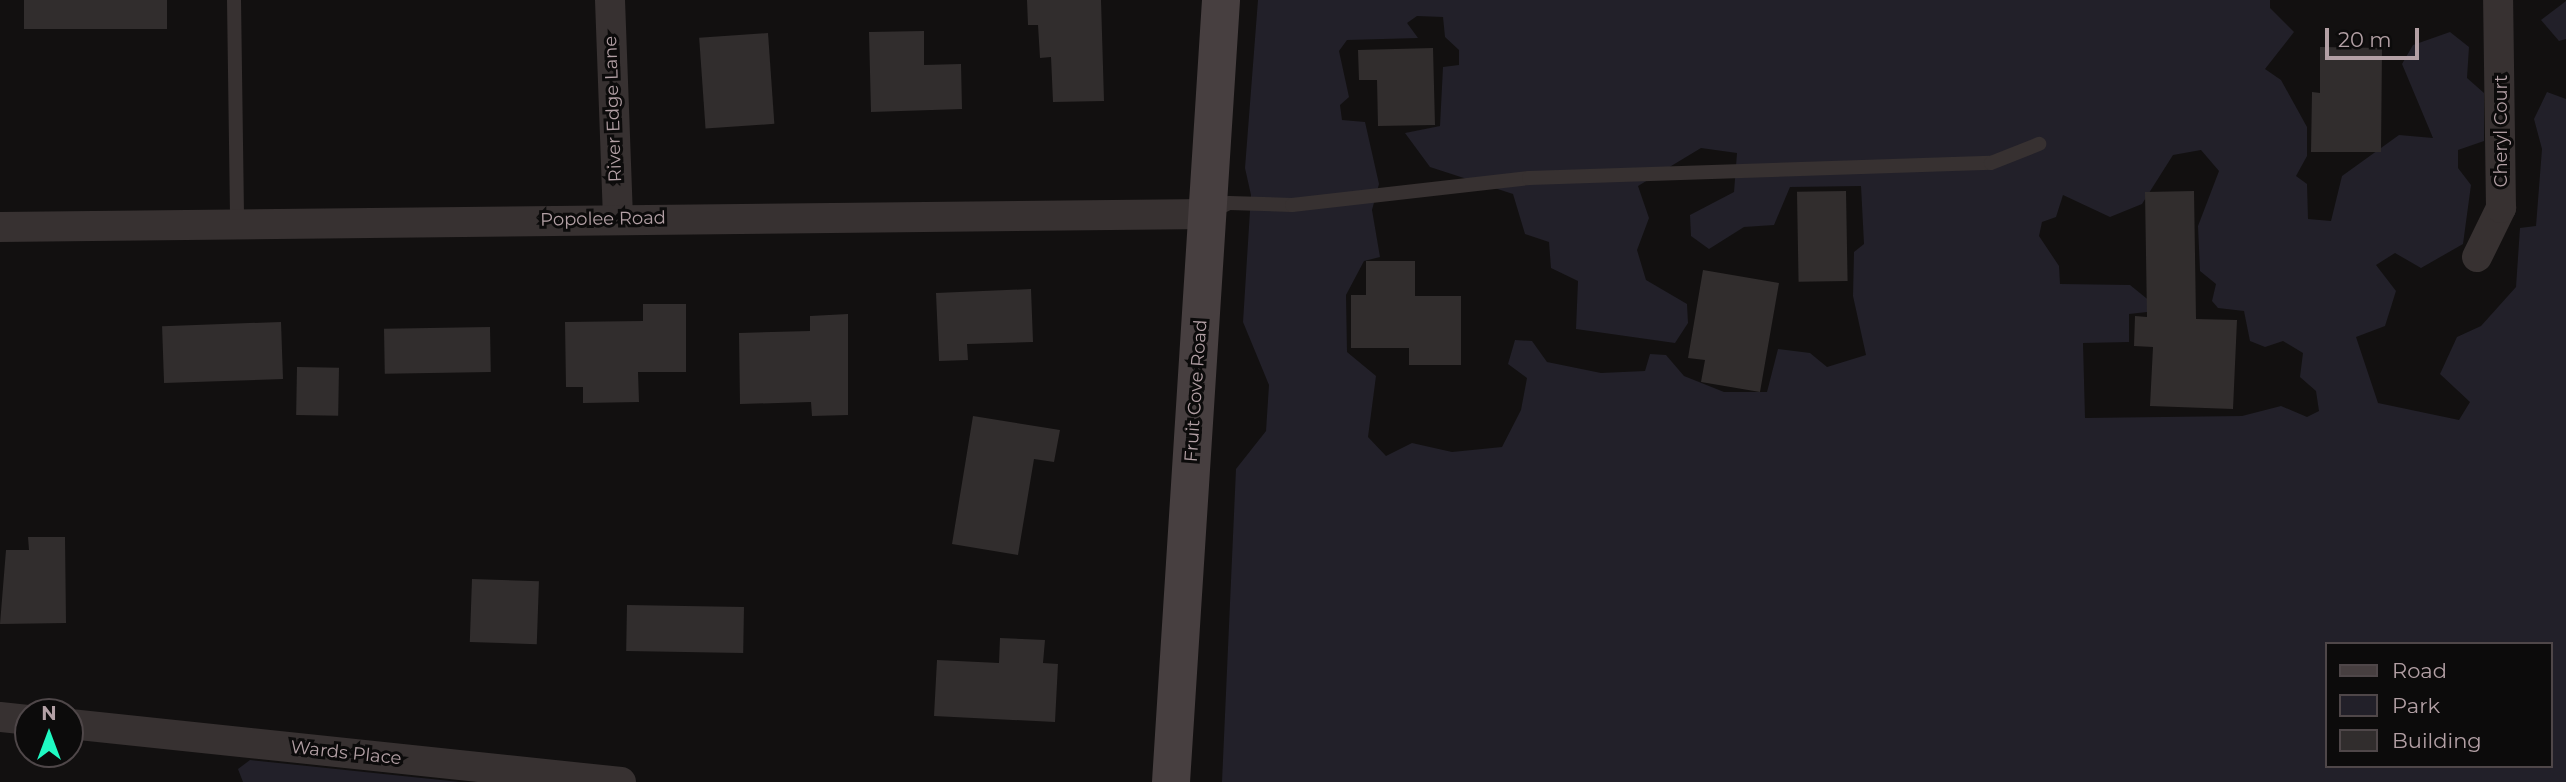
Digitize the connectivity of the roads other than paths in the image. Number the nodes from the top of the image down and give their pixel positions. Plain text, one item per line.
1 (234, 0) edge
2 (610, 0) edge
3 (1221, 0) edge
4 (2498, 0) edge
5 (2039, 144) dead end
6 (1207, 214) junction
7 (618, 218) junction
8 (237, 224) junction
9 (0, 227) edge
10 (2477, 257) dead end
11 (84, 725) edge
12 (621, 782) edge
13 (1171, 782) edge

1 - 8 lane
2 - 7 street, River Edge Lane
3 - 6 street, Fruit Cove Road
4 - 10 street, Cheryl Court
5 - 6 lane
6 - 7 street, Popolee Road
6 - 13 street, Fruit Cove Road
7 - 8 street, Popolee Road
8 - 9 street, Popolee Road
11 - 12 street, Wards Place

